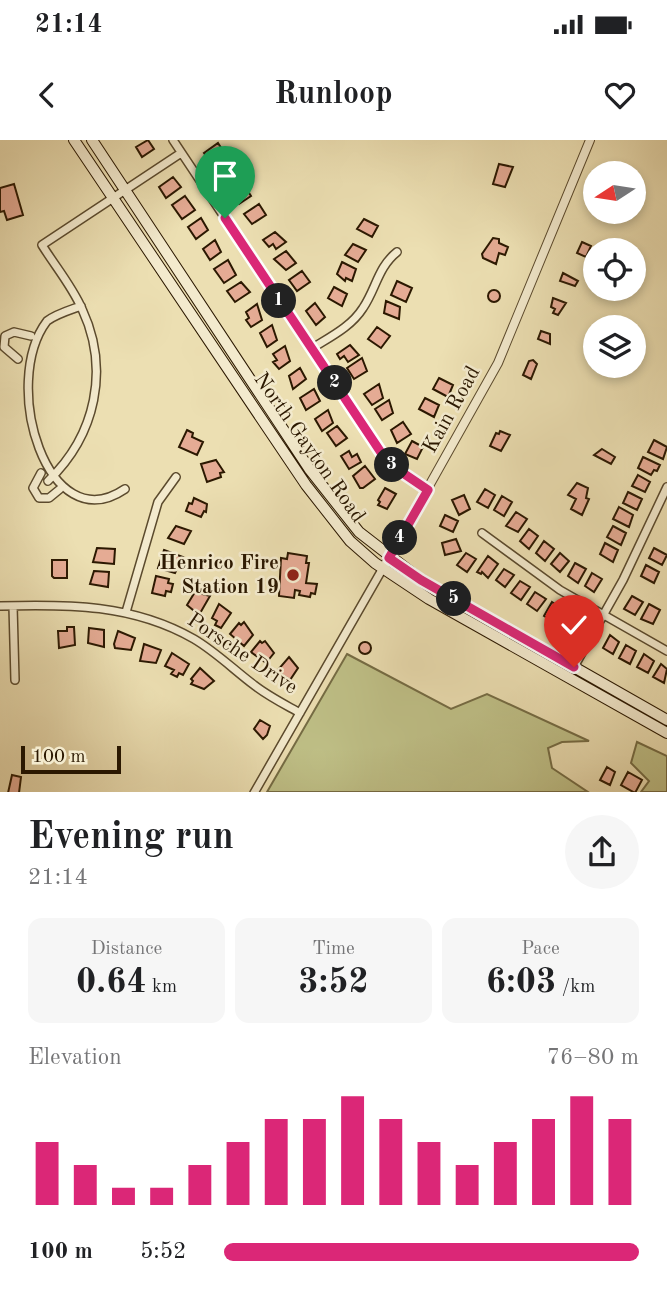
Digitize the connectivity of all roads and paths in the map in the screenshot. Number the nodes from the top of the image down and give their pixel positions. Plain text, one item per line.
1 (74, 140) edge
2 (92, 140) edge
3 (173, 140) edge
4 (590, 140) edge
5 (181, 153) junction
6 (125, 190) junction
7 (113, 198) junction
8 (397, 252) dead end
9 (81, 306) junction
10 (26, 342) junction
11 (311, 349) junction
12 (18, 359) junction
13 (14, 371) dead end
14 (33, 464) dead end
15 (41, 473) junction
16 (176, 477) dead end
17 (48, 481) junction
18 (667, 487) edge
19 (60, 489) junction
20 (125, 489) dead end
21 (428, 490) junction
22 (482, 533) dead end
23 (389, 558) junction
24 (383, 569) junction
25 (0, 606) edge
26 (13, 606) junction
27 (126, 612) junction
28 (603, 614) junction
29 (667, 651) edge
30 (574, 667) junction
31 (15, 680) dead end
32 (300, 713) junction
33 (667, 720) edge
34 (667, 733) edge
35 (255, 792) edge

1 - 7 main road, North Gayton Road
2 - 6 main road, North Gayton Road
3 - 5 street
4 - 21 street, Kain Road
5 - 6 street
5 - 11 street
6 - 7 street
6 - 23 main road, North Gayton Road
7 - 9 street
7 - 24 main road, North Gayton Road
8 - 11 street
9 - 10 street
9 - 17 street
10 - 12 street
10 - 12 street
11 - 21 street
12 - 13 street
14 - 15 street
15 - 17 street
15 - 19 street
16 - 27 street
17 - 19 street
18 - 28 street
19 - 20 street
21 - 23 street, Kain Road
22 - 28 street
23 - 24 street, Kain Road
23 - 30 main road, North Gayton Road
24 - 32 street, Kain Road
24 - 34 main road, North Gayton Road
25 - 26 street, Porsche Drive
26 - 27 street, Porsche Drive
26 - 31 street
27 - 32 street, Porsche Drive
28 - 29 street
28 - 30 street
30 - 33 main road, North Gayton Road
32 - 35 street, Kain Road

